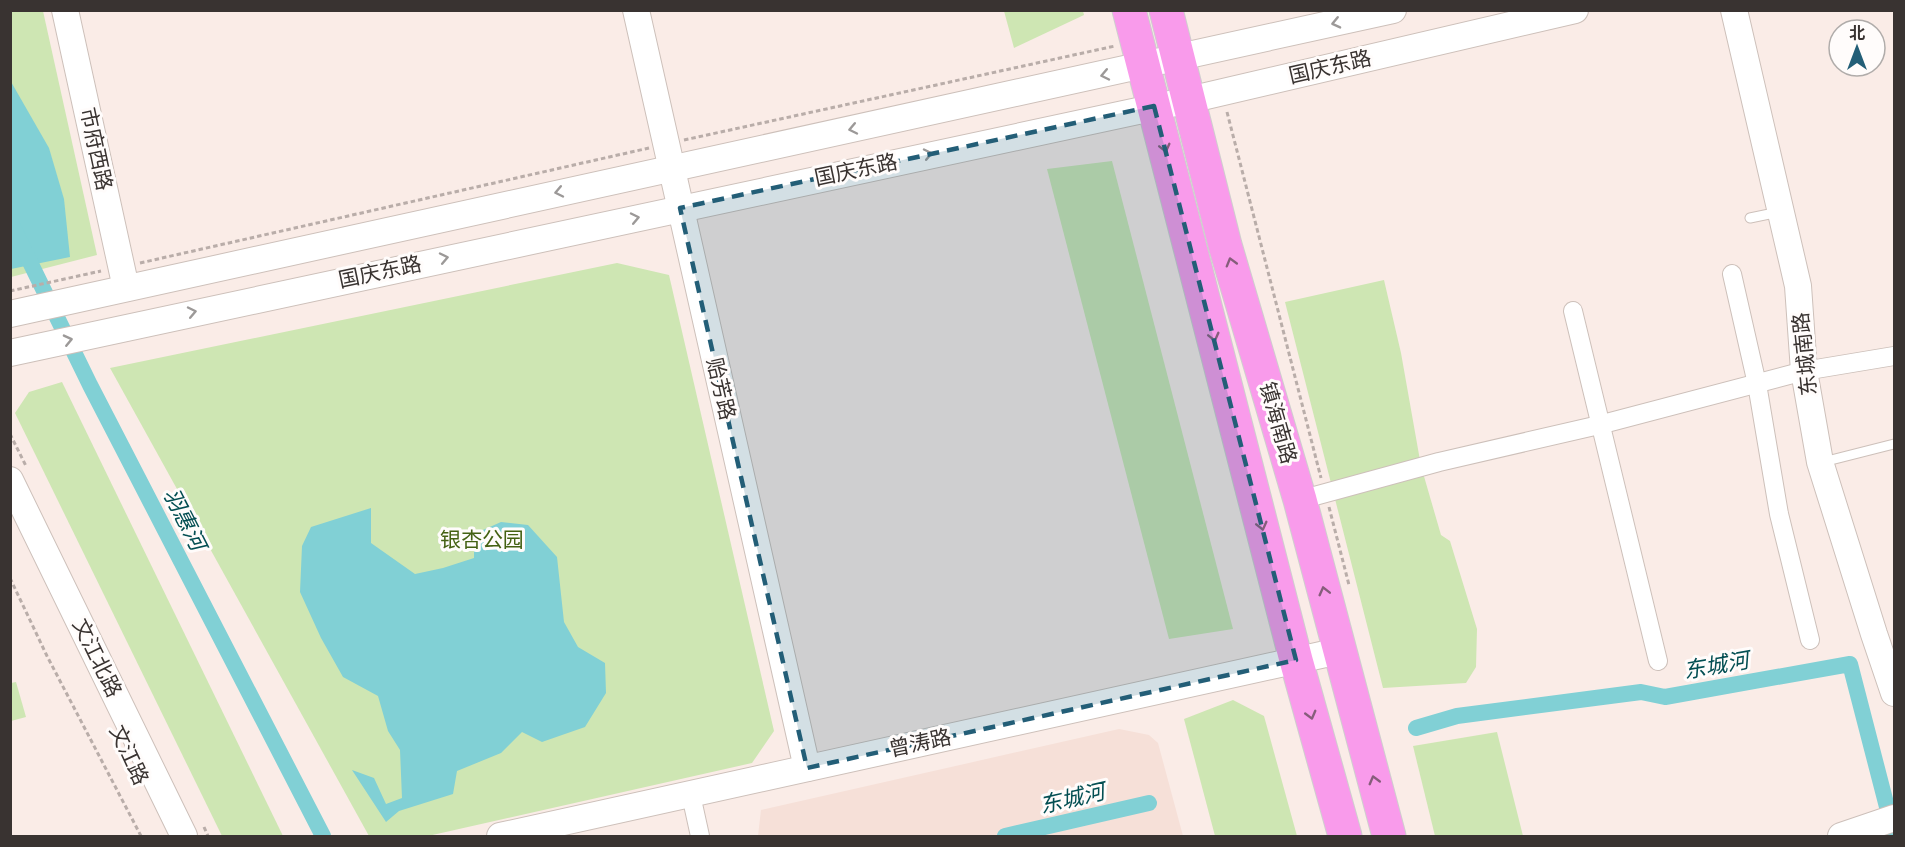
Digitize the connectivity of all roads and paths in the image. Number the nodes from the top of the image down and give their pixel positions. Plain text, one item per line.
1 (65, 10) edge
2 (636, 10) edge
3 (1166, 10) edge
4 (1393, 10) edge
5 (1575, 10) edge
6 (1734, 10) edge
7 (1137, 39) edge
8 (1177, 59) junction
9 (1222, 92) junction
10 (1189, 100) junction
11 (1155, 106) junction
12 (668, 156) junction
13 (680, 208) junction
14 (1781, 212) junction
15 (1750, 218) dead end
16 (1732, 274) dead end
17 (117, 275) junction
18 (10, 291) edge
19 (1574, 311) dead end
20 (10, 314) edge
21 (10, 353) edge
22 (1894, 356) edge
23 (1804, 371) junction
24 (1757, 384) junction
25 (1599, 424) junction
26 (1894, 444) edge
27 (1820, 462) junction
28 (10, 480) edge
29 (1313, 496) junction
30 (10, 513) edge
31 (10, 578) edge
32 (1351, 593) dead end
33 (1810, 640) dead end
34 (1339, 651) junction
35 (1296, 660) junction
36 (1658, 661) dead end
37 (1894, 693) edge
38 (807, 768) junction
39 (691, 795) junction
40 (1894, 818) edge
41 (1846, 834) edge
42 (141, 837) edge
43 (166, 837) edge
44 (184, 837) edge
45 (500, 837) edge
46 (700, 837) edge
47 (1345, 837) edge
48 (1389, 837) edge

1 - 17 main road, 市府西路
2 - 12 main road, 贻芳路
3 - 8 highway, 镇海南路
4 -> 8 main road, 国庆东路
5 - 9 main road, 国庆东路
6 - 14 main road, 东城南路
7 - 8 main road, 国庆东路
7 - 11 highway, 镇海南路
7 -> 12 main road, 国庆东路
7 - 12 path
8 - 10 highway, 镇海南路
9 - 10 main road, 国庆东路
9 - 29 path
10 - 11 main road, 国庆东路
29 -> 10 highway, 镇海南路
13 -> 11 main road, 国庆东路
11 -> 35 highway, 镇海南路
12 - 13 main road, 贻芳路
12 -> 17 main road, 国庆东路
12 - 17 path
21 -> 13 main road, 国庆东路
13 - 38 main road, 贻芳路
14 - 15 lane
14 - 23 main road, 东城南路
16 - 24 street
17 - 18 path
17 - 20 main road, 国庆东路
19 - 25 street
22 - 23 street
23 - 24 street
23 - 27 main road, 东城南路
24 - 25 street
24 - 33 street
25 - 29 street
25 - 36 street
26 - 27 lane
27 - 37 main road, 东城南路
28 - 44 main road, 文江北路
29 - 32 path
34 -> 29 highway, 镇海南路
30 - 43 main road, 文江路
31 - 42 path
34 - 35 main road, 曾涛路
48 -> 34 highway, 镇海南路
35 - 38 main road, 曾涛路
35 -> 47 highway, 镇海南路
38 - 39 main road, 曾涛路
39 - 45 main road, 曾涛路
39 - 46 street
40 - 41 main road

